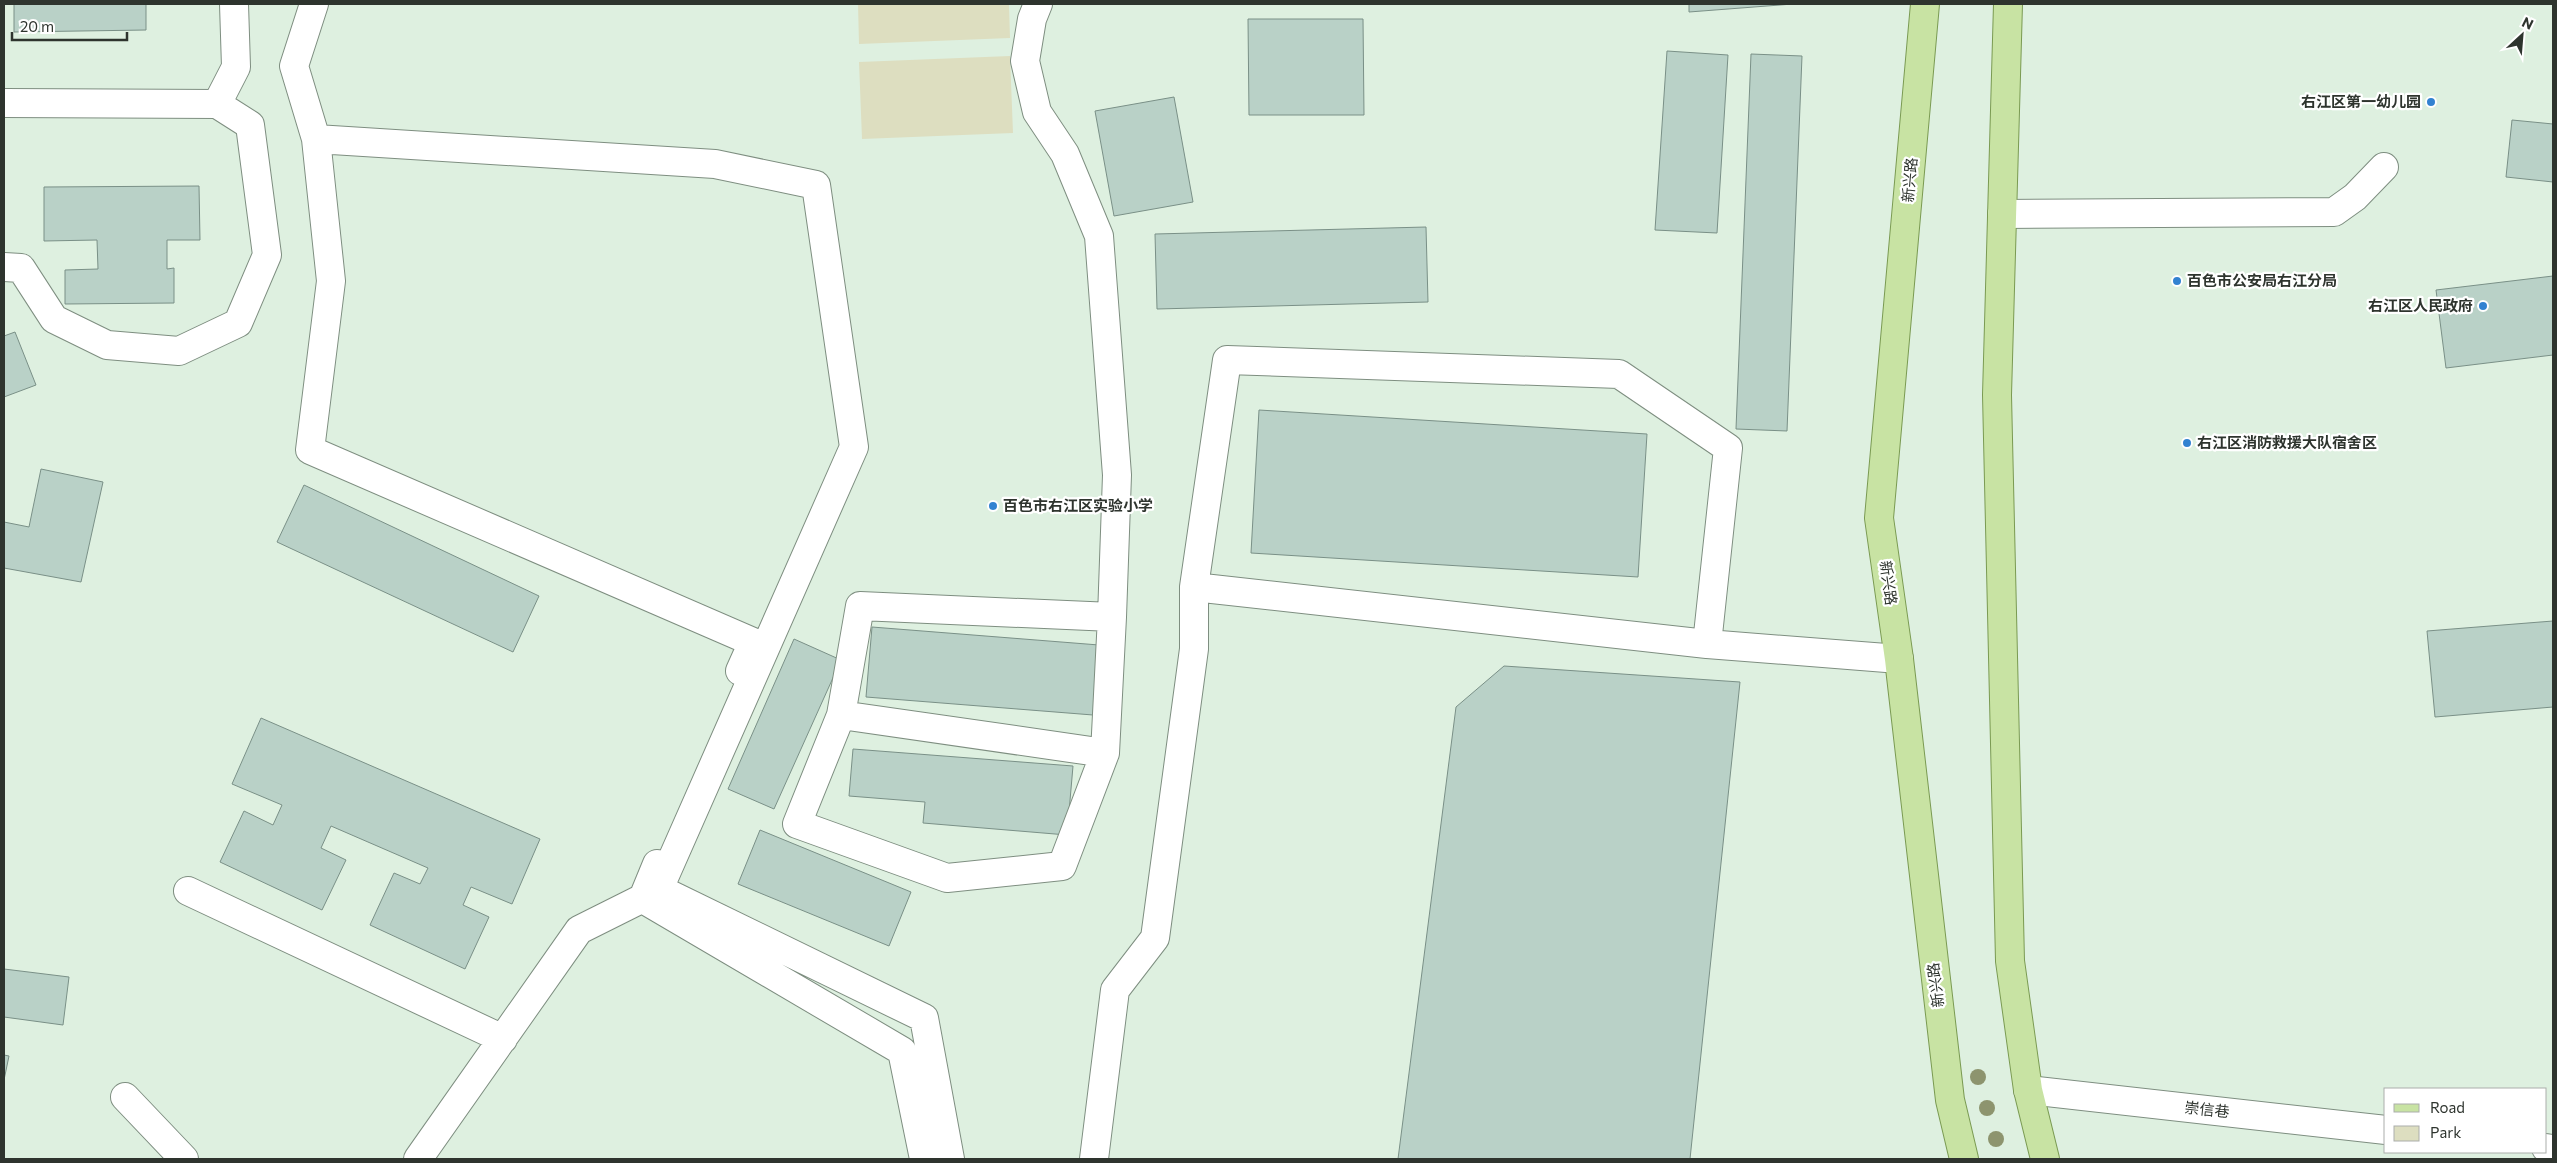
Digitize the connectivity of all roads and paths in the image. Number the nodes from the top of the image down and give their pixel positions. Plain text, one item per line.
1 (234, 4) edge
2 (314, 4) edge
3 (1038, 4) edge
4 (1925, 4) edge
5 (2008, 4) edge
6 (4, 102) edge
7 (218, 104) junction
8 (316, 139) junction
9 (2384, 166) dead end
10 (2002, 214) junction
11 (4, 268) edge
12 (1194, 588) junction
13 (1112, 617) junction
14 (1706, 644) junction
15 (1898, 659) junction
16 (841, 714) junction
17 (1105, 753) junction
18 (188, 891) dead end
19 (643, 898) junction
20 (503, 1039) junction
21 (2028, 1090) junction
22 (125, 1097) dead end
23 (2384, 1130) edge
24 (184, 1159) edge
25 (418, 1159) edge
26 (924, 1159) edge
27 (950, 1159) edge
28 (1094, 1159) edge
29 (1964, 1159) edge
30 (2045, 1159) edge

1 - 7 street
2 - 8 street
3 - 13 street
4 - 15 main road, 新兴路
5 - 10 main road
6 - 7 street
7 - 11 street
8 - 19 street
8 - 27 street
9 - 10 street
10 - 21 main road
12 - 14 street
12 - 14 street
12 - 28 street
13 - 16 street
13 - 17 street
14 - 15 street
15 - 29 main road, 新兴路
16 - 17 street
16 - 17 street
18 - 20 street
19 - 20 street
19 - 26 street
20 - 25 street
21 - 23 street, 崇信巷
21 - 30 main road
22 - 24 street

